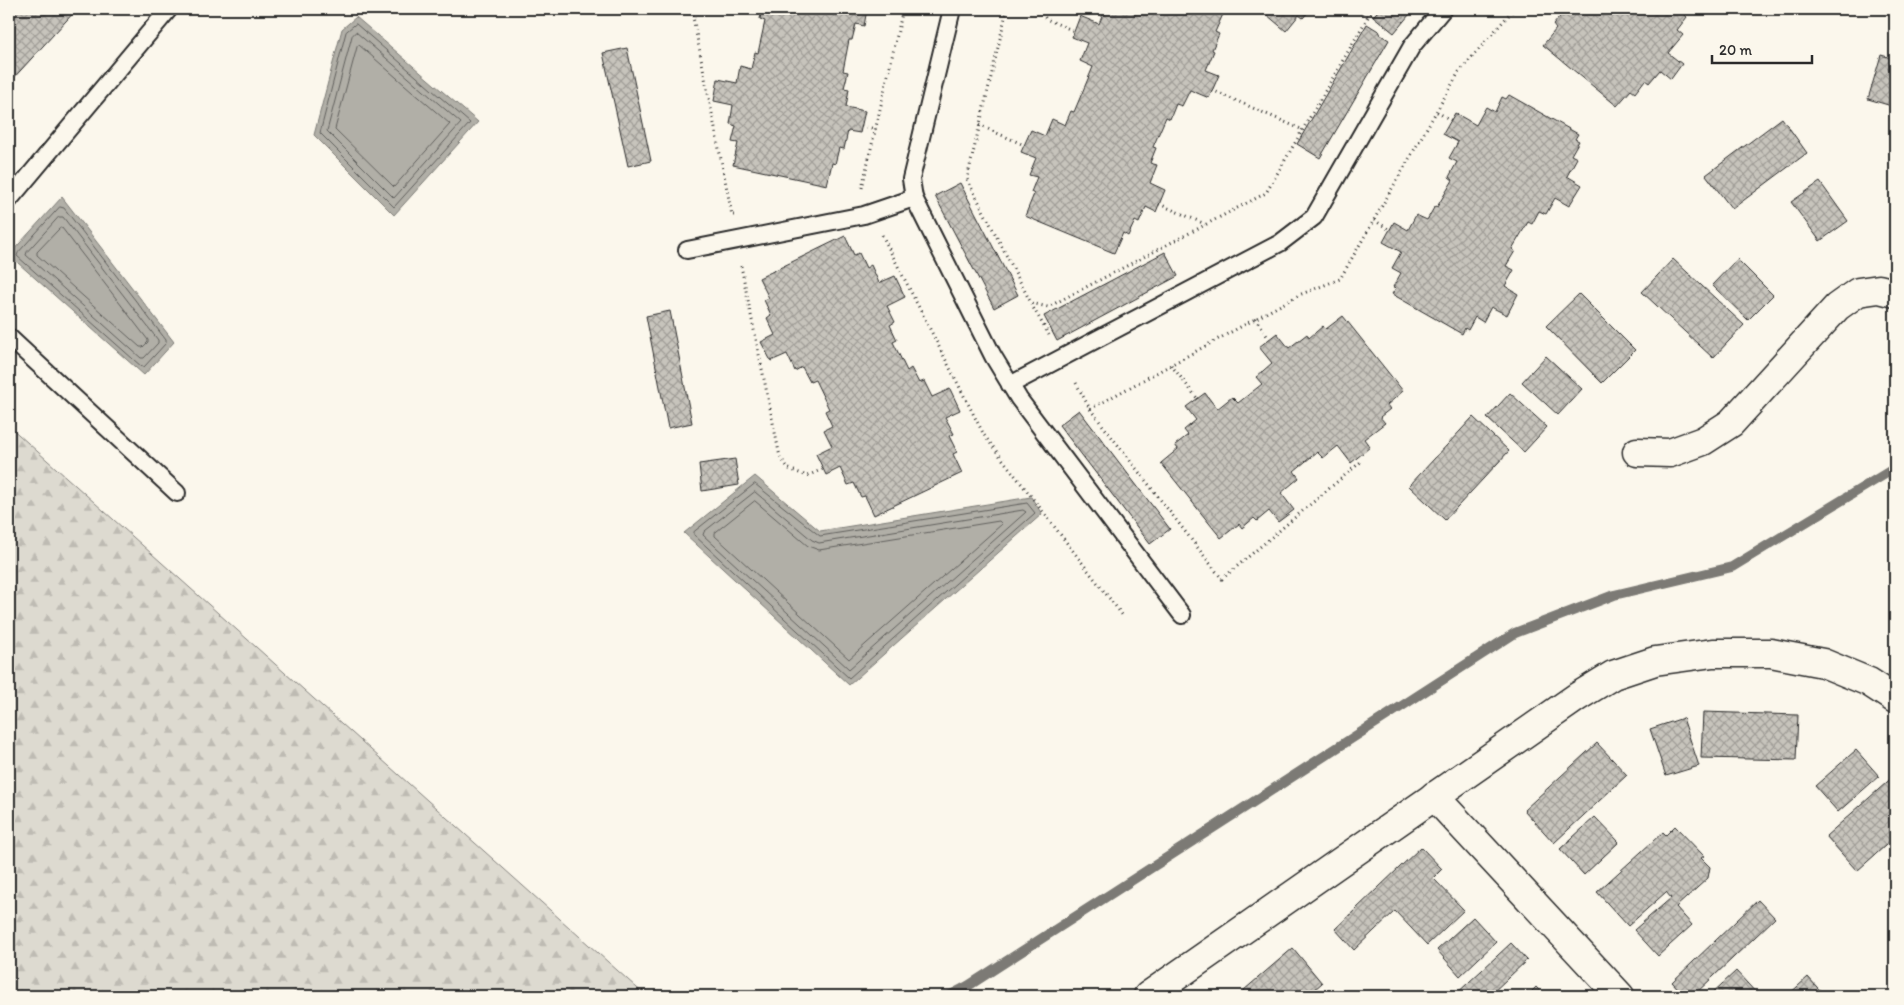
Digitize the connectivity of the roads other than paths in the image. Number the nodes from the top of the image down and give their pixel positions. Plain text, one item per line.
1 (169, 9) edge
2 (952, 9) edge
3 (1443, 9) edge
4 (914, 198) junction
5 (9, 200) edge
6 (686, 250) dead end
7 (1895, 293) edge
8 (9, 337) edge
9 (1010, 385) junction
10 (1637, 452) dead end
11 (178, 493) dead end
12 (1182, 615) dead end
13 (1895, 699) edge
14 (1434, 796) junction
15 (1148, 996) edge
16 (1620, 996) edge

1 - 5 lane
2 - 4 lane
3 - 9 lane
4 - 6 lane
4 - 9 lane
7 - 10 street
8 - 11 lane
9 - 12 lane
13 - 14 street
14 - 15 street
14 - 16 street

